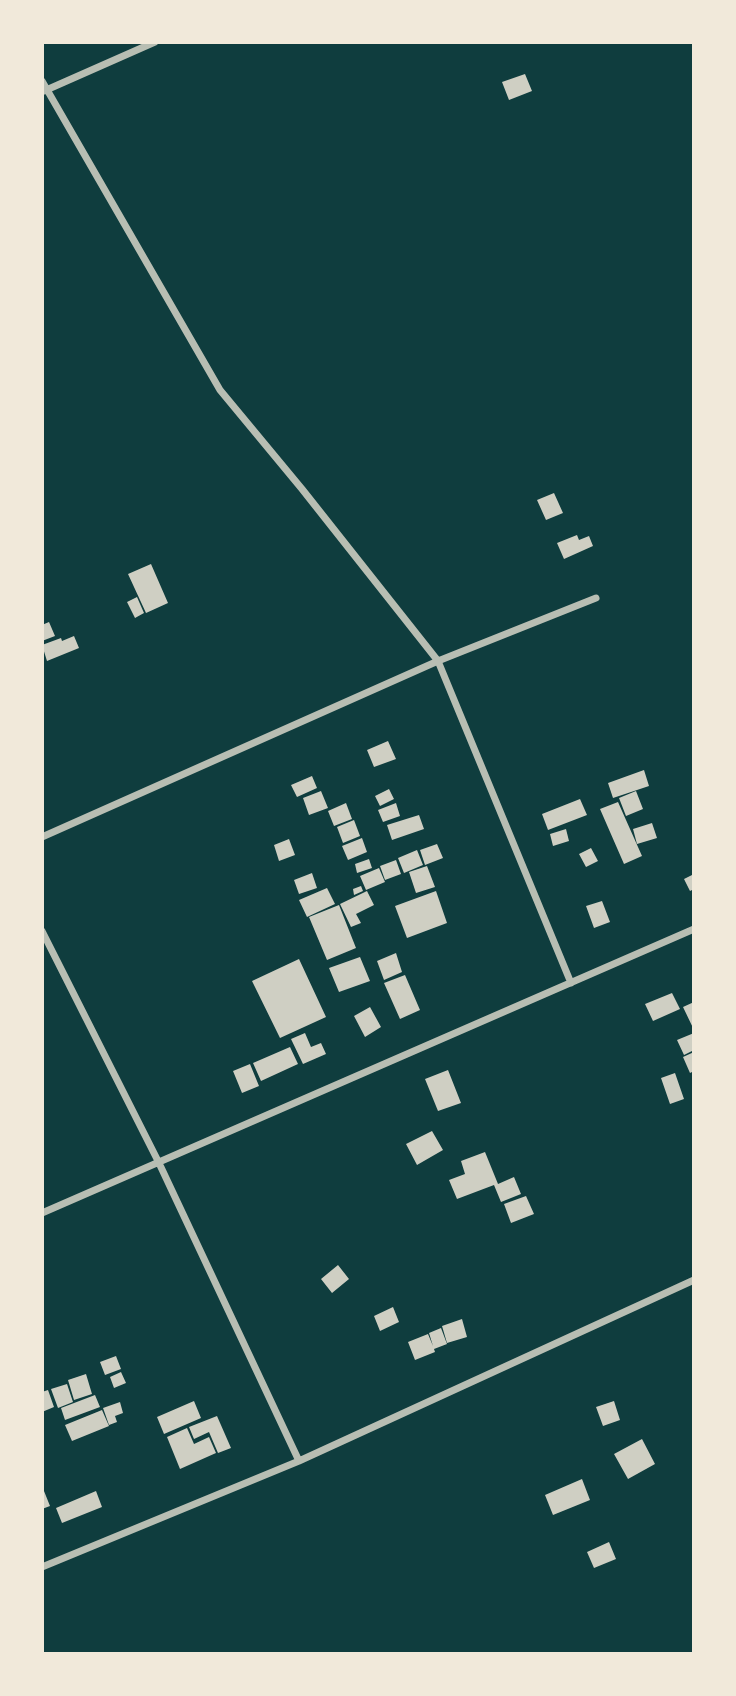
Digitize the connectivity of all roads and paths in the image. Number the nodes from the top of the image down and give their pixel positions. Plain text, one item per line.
1 (155, 42) edge
2 (42, 81) edge
3 (44, 91) edge
4 (596, 598) dead end
5 (438, 661) junction
6 (42, 837) edge
7 (694, 929) edge
8 (42, 931) edge
9 (571, 983) junction
10 (159, 1163) junction
11 (42, 1213) edge
12 (694, 1279) edge
13 (299, 1461) junction
14 (42, 1567) edge

1 - 3 street
2 - 3 street
3 - 5 street
4 - 5 street
5 - 6 street
5 - 9 street
7 - 9 street
8 - 10 street
9 - 10 street
10 - 11 street
10 - 13 street
12 - 13 street
13 - 14 street

